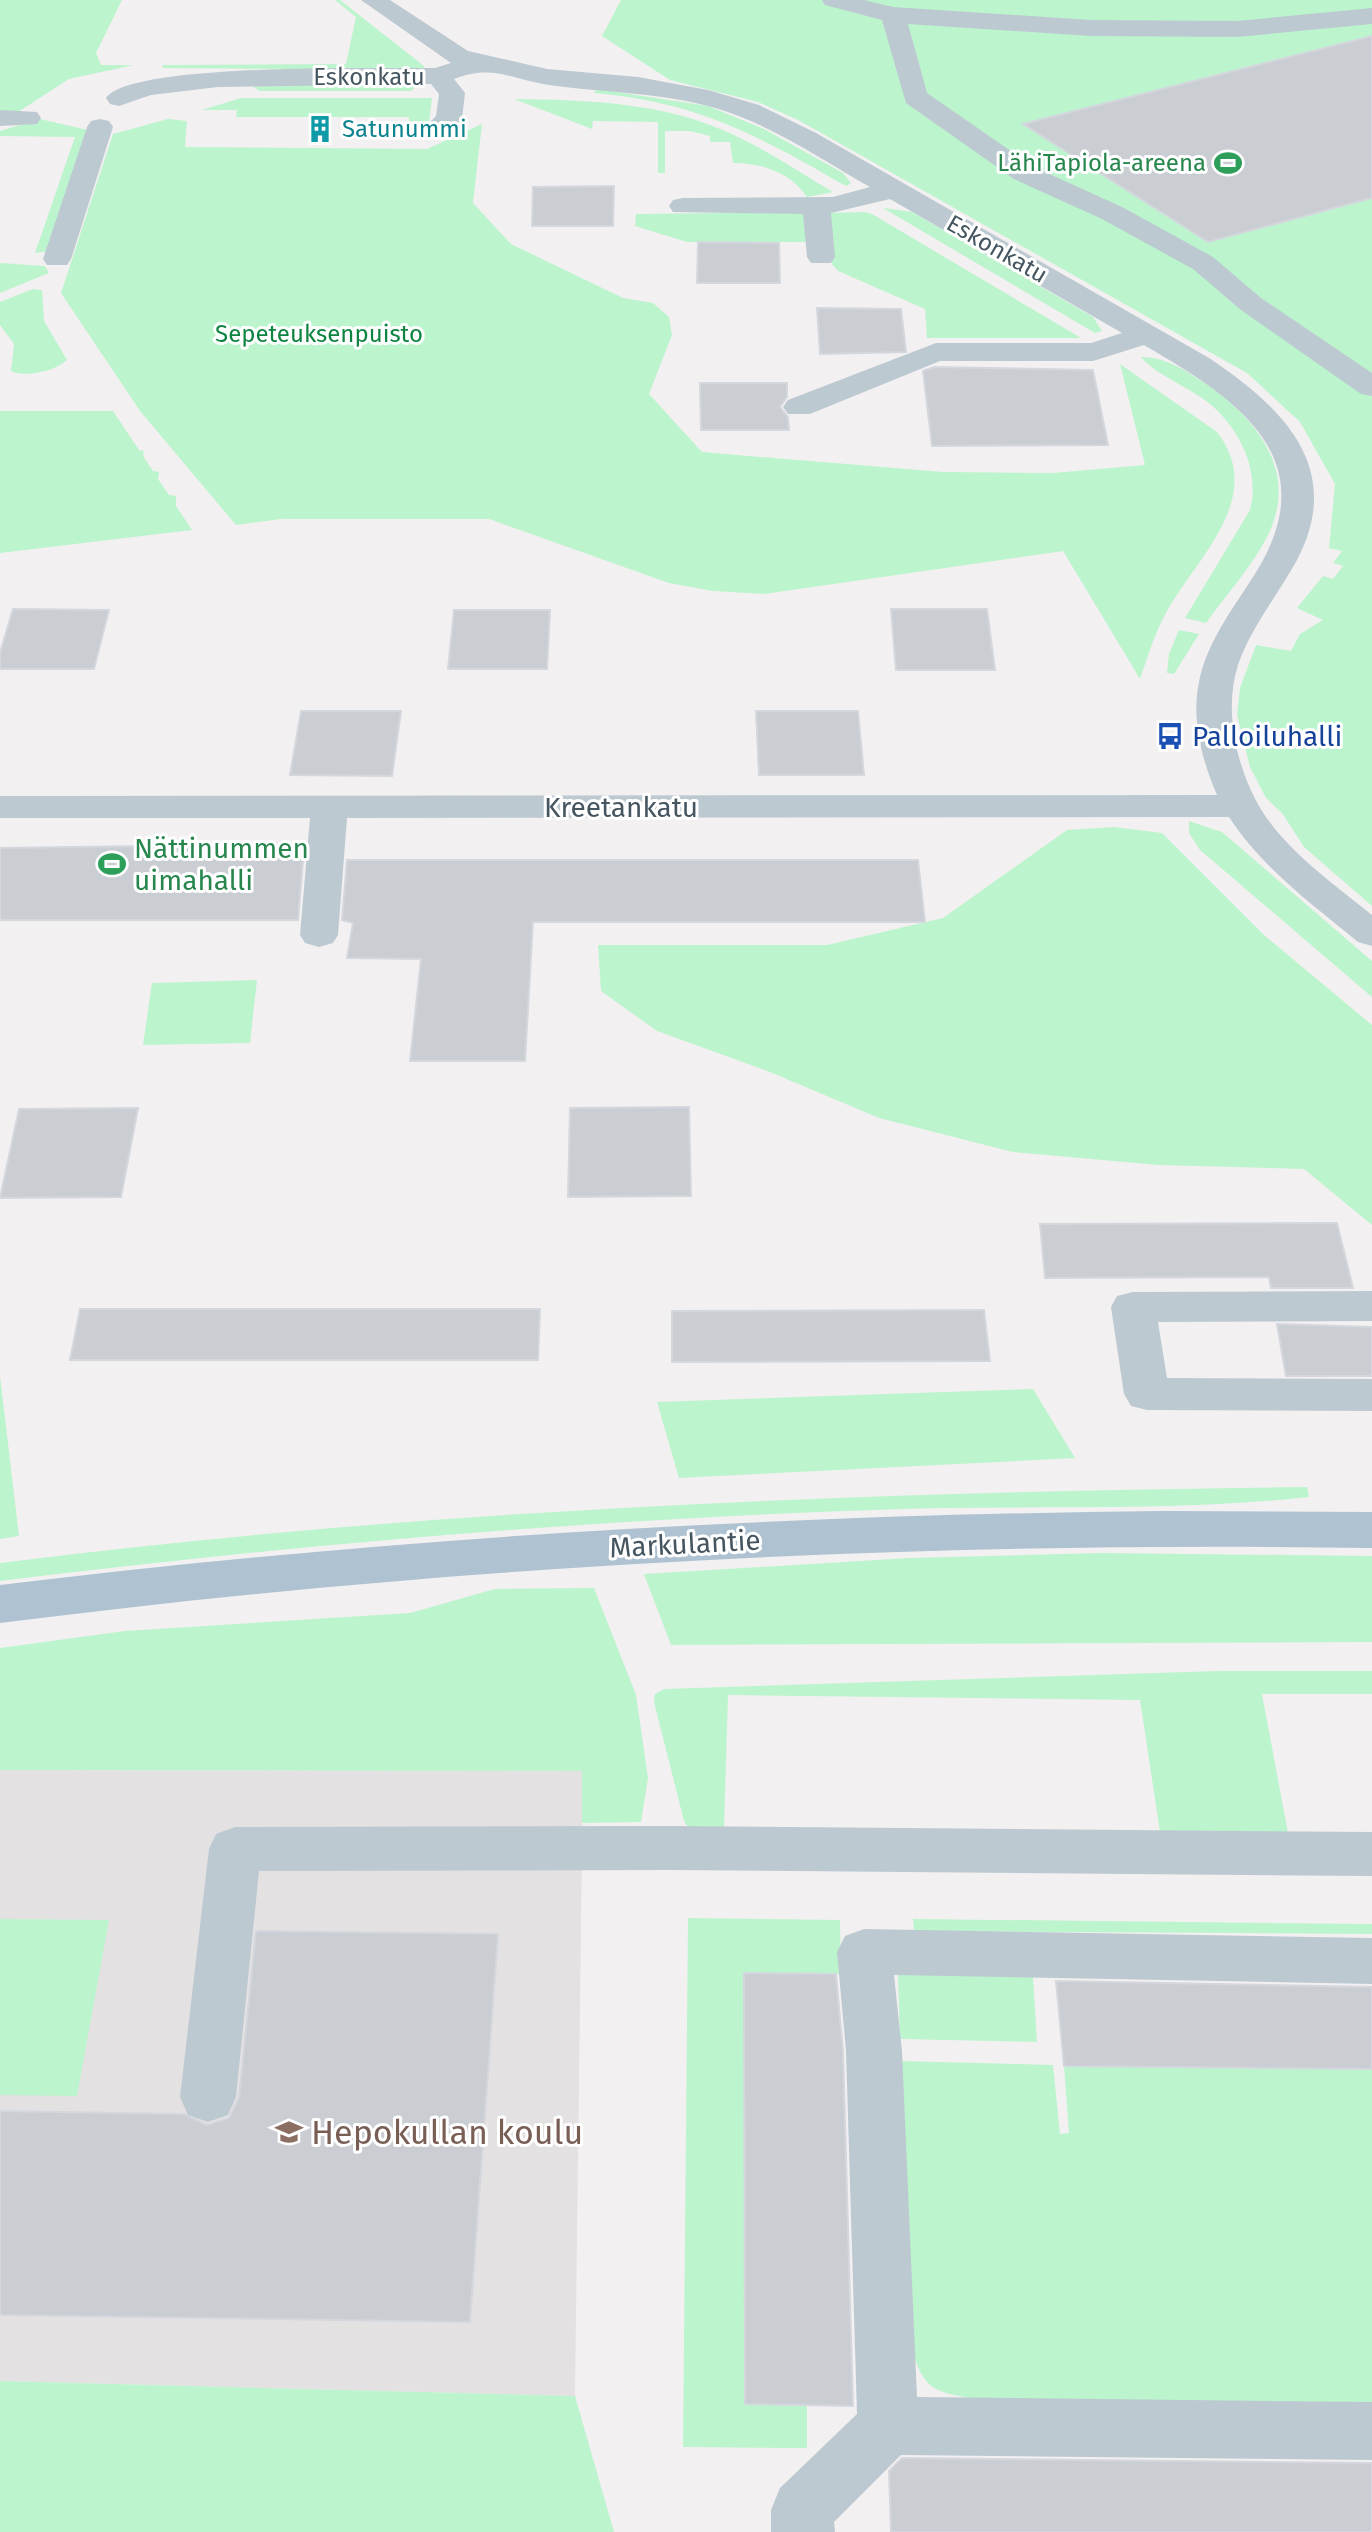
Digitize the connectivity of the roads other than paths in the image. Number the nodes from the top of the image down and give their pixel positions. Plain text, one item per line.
1 (373, 0) edge
2 (834, 0) edge
3 (893, 15) junction
4 (1372, 16) edge
5 (477, 62) junction
6 (438, 76) junction
7 (119, 98) dead end
8 (0, 118) edge
9 (28, 118) dead end
10 (100, 127) dead end
11 (435, 130) dead end
12 (894, 189) junction
13 (816, 205) junction
14 (683, 206) dead end
15 (821, 257) dead end
16 (57, 259) dead end
17 (1146, 335) junction
18 (1372, 387) edge
19 (799, 407) dead end
20 (1241, 806) junction
21 (0, 807) edge
22 (329, 807) junction
23 (1372, 934) edge
24 (319, 935) dead end
25 (1372, 1306) edge
26 (1372, 1395) edge
27 (1372, 1530) edge
28 (0, 1604) edge
29 (1372, 1854) edge
30 (1372, 1961) edge
31 (208, 2097) dead end
32 (888, 2426) junction
33 (1372, 2431) edge
34 (803, 2532) edge

1 - 5 street
2 - 3 street
3 - 4 street
3 - 18 street
5 - 6 street, Eskonkatu
5 - 12 street, Eskonkatu
6 - 7 street, Eskonkatu
6 - 11 street
8 - 9 street
10 - 16 street
12 - 13 street
12 - 17 street, Eskonkatu
13 - 14 street
13 - 15 street
17 - 19 street
17 - 20 street, Eskonkatu
20 - 22 street, Kreetankatu
20 - 23 street, Eskonkatu
21 - 22 street, Kreetankatu
22 - 24 street
25 - 26 street
27 - 28 main road, Markulantie
29 - 31 street
30 - 32 street
32 - 33 street
32 - 34 street

